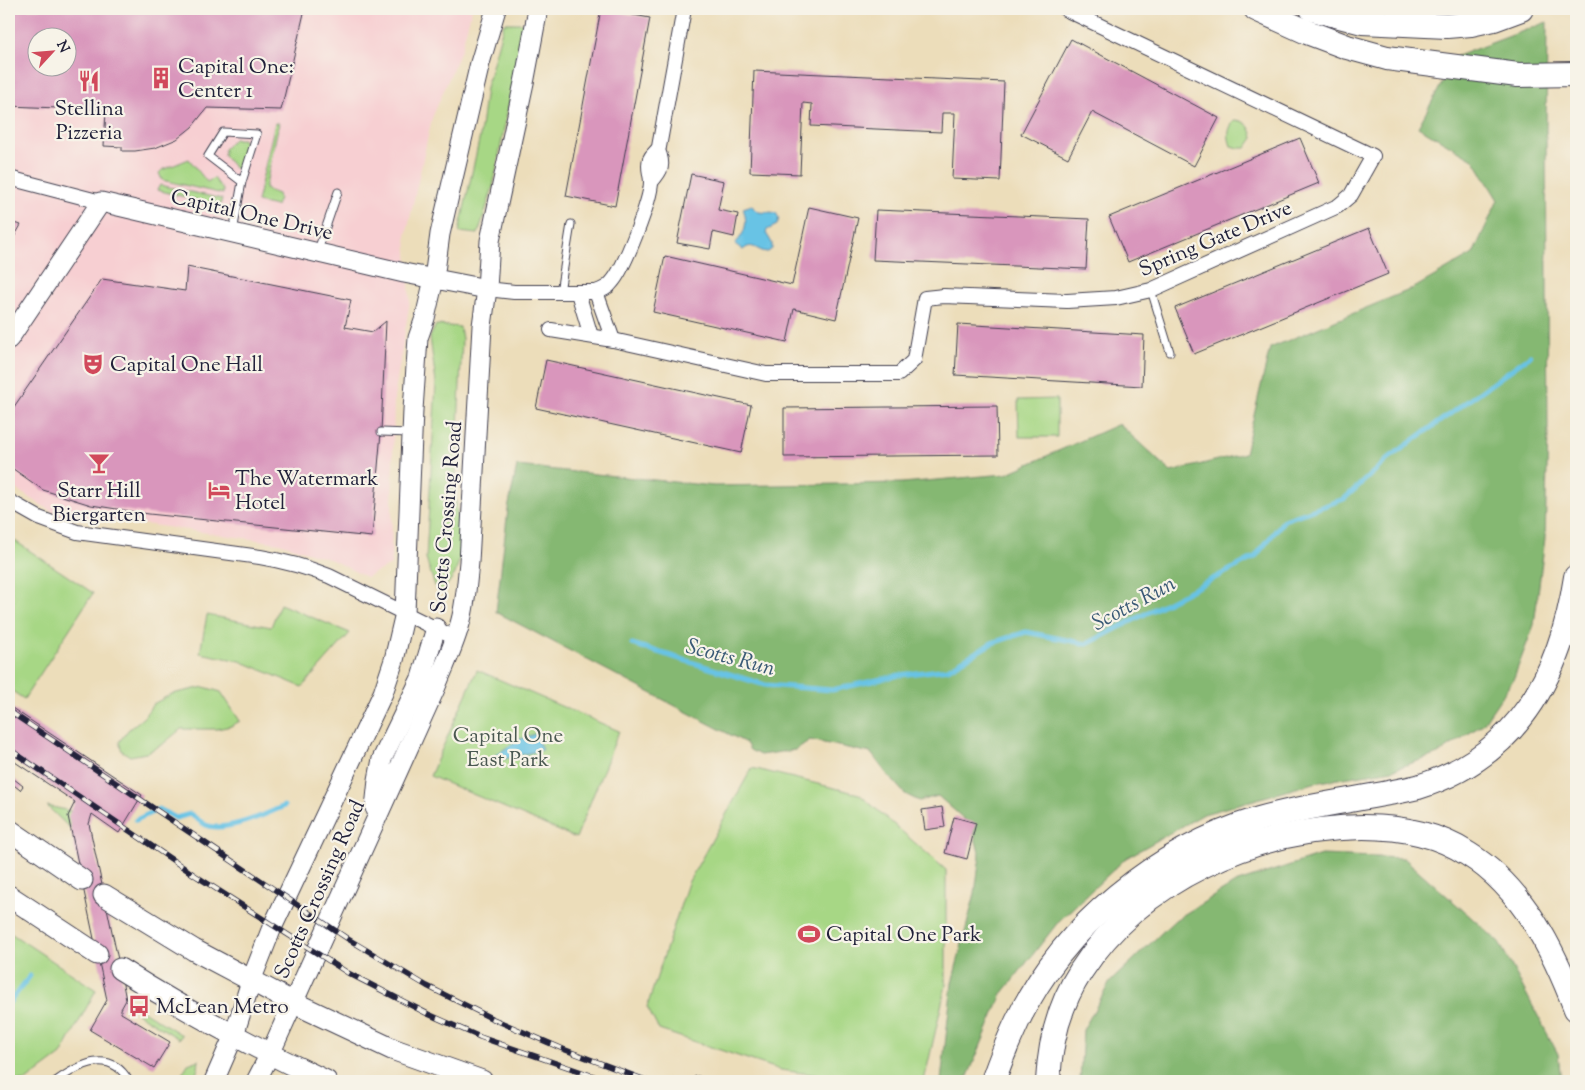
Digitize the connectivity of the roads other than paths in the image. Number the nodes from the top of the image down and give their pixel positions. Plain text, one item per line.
1 (496, 9) edge
2 (538, 9) edge
3 (684, 9) edge
4 (1065, 9) edge
5 (1256, 9) edge
6 (1312, 9) edge
7 (1522, 9) edge
8 (1576, 74) edge
9 (9, 178) edge
10 (242, 182) junction
11 (338, 192) dead end
12 (101, 202) junction
13 (571, 224) dead end
14 (232, 233) junction
15 (317, 253) junction
16 (434, 279) junction
17 (487, 289) junction
18 (1151, 290) junction
19 (596, 292) junction
20 (560, 293) junction
21 (578, 293) junction
22 (551, 330) dead end
23 (591, 336) junction
24 (9, 339) edge
25 (612, 340) junction
26 (1170, 352) dead end
27 (381, 432) dead end
28 (412, 433) junction
29 (9, 501) edge
30 (1576, 576) edge
31 (404, 613) junction
32 (436, 628) junction
33 (455, 638) junction
34 (374, 821) junction
35 (9, 830) edge
36 (82, 880) dead end
37 (104, 895) dead end
38 (9, 896) edge
39 (97, 954) dead end
40 (120, 969) dead end
41 (251, 981) junction
42 (292, 1002) junction
43 (1576, 1009) edge
44 (234, 1034) junction
45 (270, 1054) junction
46 (56, 1081) edge
47 (129, 1081) edge
48 (214, 1081) edge
49 (256, 1081) edge
50 (326, 1081) edge
51 (482, 1081) edge
52 (993, 1081) edge
53 (1048, 1081) edge

1 - 16 main road, Scotts Crossing Road
2 - 17 main road, Scotts Crossing Road
3 - 19 street
4 - 18 street, Spring Gate Drive
5 - 8 highway
6 - 7 highway
9 - 12 street, Capital One Drive
10 - 10 lane
10 - 14 lane
11 - 15 lane
12 - 14 main road, Capital One Drive
12 - 24 main road
13 - 20 lane
14 - 15 main road, Capital One Drive
15 - 16 main road, Capital One Drive
16 - 17 main road, Capital One Drive
16 - 28 main road, Scotts Crossing Road
17 - 20 street
17 - 33 main road, Scotts Crossing Road
18 - 25 street, Spring Gate Drive
18 - 26 lane
19 - 21 street
19 - 25 street
20 - 21 street
21 - 23 street
22 - 23 street, Spring Gate Drive
23 - 25 street, Spring Gate Drive
27 - 28 lane
28 - 31 main road, Scotts Crossing Road
29 - 31 street
30 - 52 highway
31 - 32 street
31 - 41 main road, Scotts Crossing Road
32 - 33 street
32 - 34 main road
33 - 34 main road, Scotts Crossing Road
34 - 42 main road, Scotts Crossing Road
35 - 36 main road
37 - 41 main road
38 - 39 main road
40 - 44 main road
41 - 42 main road
41 - 44 main road, Scotts Crossing Road
42 - 45 main road, Scotts Crossing Road
42 - 51 main road
43 - 53 highway
44 - 45 main road
44 - 48 main road, Scotts Crossing Road
45 - 49 main road, Scotts Crossing Road
45 - 50 main road
46 - 47 lane

